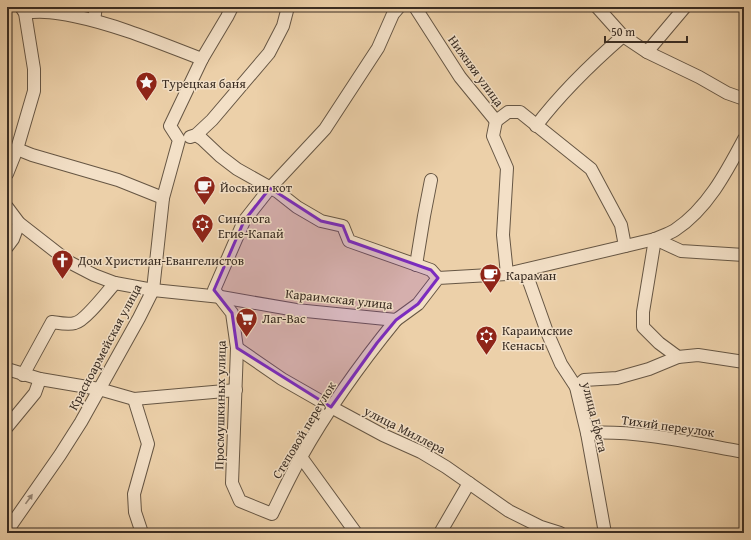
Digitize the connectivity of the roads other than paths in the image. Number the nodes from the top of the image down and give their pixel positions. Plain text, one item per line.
1 (96, 7) edge
2 (232, 7) edge
3 (288, 7) edge
4 (399, 7) edge
5 (415, 7) edge
6 (597, 7) edge
7 (684, 7) edge
8 (23, 10) edge
9 (94, 20) junction
10 (623, 36) junction
11 (647, 52) junction
12 (202, 59) junction
13 (744, 99) edge
14 (496, 121) junction
15 (536, 126) junction
16 (196, 135) junction
17 (744, 139) edge
18 (179, 140) junction
19 (17, 149) junction
20 (7, 174) edge
21 (431, 180) dead end
22 (270, 188) junction
23 (163, 198) junction
24 (7, 207) edge
25 (19, 223) junction
26 (655, 239) junction
27 (625, 246) junction
28 (7, 247) edge
29 (744, 255) edge
30 (416, 265) junction
31 (525, 270) junction
32 (506, 274) junction
33 (438, 278) junction
34 (115, 283) junction
35 (153, 290) junction
36 (221, 298) junction
37 (396, 320) junction
38 (237, 348) junction
39 (678, 356) junction
40 (744, 362) edge
41 (7, 369) edge
42 (23, 375) junction
43 (40, 379) junction
44 (576, 387) junction
45 (99, 389) junction
46 (236, 390) junction
47 (134, 399) junction
48 (331, 407) junction
49 (7, 427) edge
50 (587, 433) junction
51 (744, 452) edge
52 (301, 457) junction
53 (232, 483) joint
54 (469, 483) junction
55 (7, 531) edge
56 (142, 533) edge
57 (356, 533) edge
58 (440, 533) edge
59 (560, 533) edge
60 (605, 533) edge

1 - 9 street
2 - 12 street
3 - 16 street
4 - 22 street, Просмушкиных улица
5 - 14 street, Нижняя улица
6 - 10 street
7 - 11 street
8 - 9 street
8 - 19 street
9 - 12 street
10 - 11 street
10 - 15 street
11 - 13 street
12 - 18 street
14 - 15 street, Нижняя улица
14 - 32 street
15 - 27 street, Нижняя улица
16 - 18 street
16 - 22 street
17 - 26 street
18 - 23 street, Красноармейская улица
19 - 20 street
19 - 23 street
21 - 30 street
22 - 30 street
22 - 36 street, Просмушкиных улица
23 - 35 street, Красноармейская улица
24 - 25 street, Караимская улица
25 - 28 street
25 - 34 street, Караимская улица
26 - 27 street
26 - 29 street
26 - 39 street
27 - 31 street
30 - 33 street
31 - 32 street
31 - 44 street, улица Ефета
32 - 33 street
33 - 37 street, Караимская улица
34 - 35 street, Караимская улица
34 - 42 street
35 - 36 street, Караимская улица
35 - 45 street, Красноармейская улица
36 - 37 street, Караимская улица
36 - 38 street, Просмушкиных улица
37 - 48 street, Степовой переулок
38 - 46 street, Просмушкиных улица
38 - 48 street, улица Миллера
39 - 40 street
39 - 44 street
41 - 42 street
42 - 43 street
43 - 45 street
43 - 49 street
44 - 50 street, улица Ефета
45 - 47 street
55 -> 45 street, Красноармейская улица
46 - 47 street
46 - 53 street, Просмушкиных улица
47 - 56 street
48 - 52 street, Степовой переулок
48 - 54 street, улица Миллера
50 - 51 street, Тихий переулок
50 - 60 street, улица Ефета
52 - 53 street, Степовой переулок
52 - 57 street
54 - 58 street
54 - 59 street, улица Миллера

